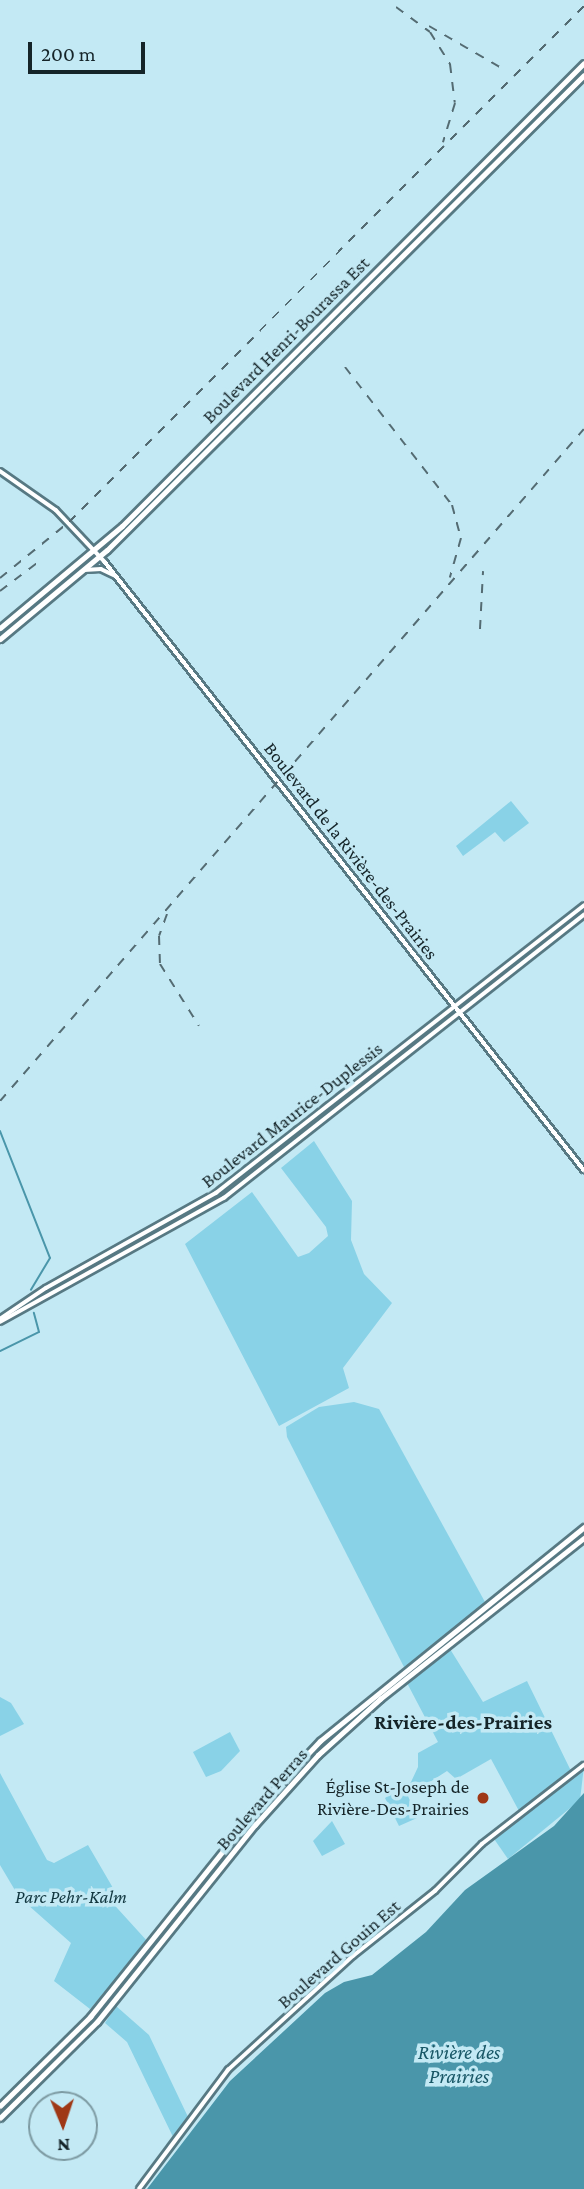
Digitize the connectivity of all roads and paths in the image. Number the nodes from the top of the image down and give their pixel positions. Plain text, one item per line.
1 (584, 63) edge
2 (584, 75) edge
3 (0, 471) edge
4 (95, 551) junction
5 (100, 556) junction
6 (82, 571) junction
7 (116, 576) junction
8 (0, 628) edge
9 (0, 639) edge
10 (584, 906) edge
11 (584, 915) edge
12 (455, 1007) junction
13 (459, 1013) junction
14 (584, 1170) edge
15 (205, 1201) junction
16 (210, 1208) junction
17 (0, 1321) edge
18 (584, 1527) edge
19 (584, 1538) edge
20 (584, 1765) edge
21 (0, 2106) edge
22 (0, 2118) edge
23 (139, 2189) edge

1 - 4 main road, Boulevard Henri-Bourassa Est
2 - 5 main road, Boulevard Henri-Bourassa Est
3 - 4 street, Boulevard de la Rivière-des-Prairies
4 - 5 street, Boulevard de la Rivière-des-Prairies
4 - 8 main road, Boulevard Henri-Bourassa Est
5 - 6 main road, Boulevard Henri-Bourassa Est
5 - 7 street, Boulevard de la Rivière-des-Prairies
6 - 7 street
6 - 9 main road, Boulevard Henri-Bourassa Est
7 - 12 street, Boulevard de la Rivière-des-Prairies
10 - 12 street, Boulevard Maurice-Duplessis
11 - 13 street, Boulevard Maurice-Duplessis
12 - 13 street, Boulevard de la Rivière-des-Prairies
12 - 15 street, Boulevard Maurice-Duplessis
13 - 14 street, Boulevard de la Rivière-des-Prairies
13 - 16 street, Boulevard Maurice-Duplessis
15 - 16 street
15 - 17 street, Boulevard Maurice-Duplessis
16 - 17 street, Boulevard Maurice-Duplessis
18 - 21 main road, Boulevard Perras
19 - 22 main road, Boulevard Perras
20 - 23 street, Boulevard Gouin Est

